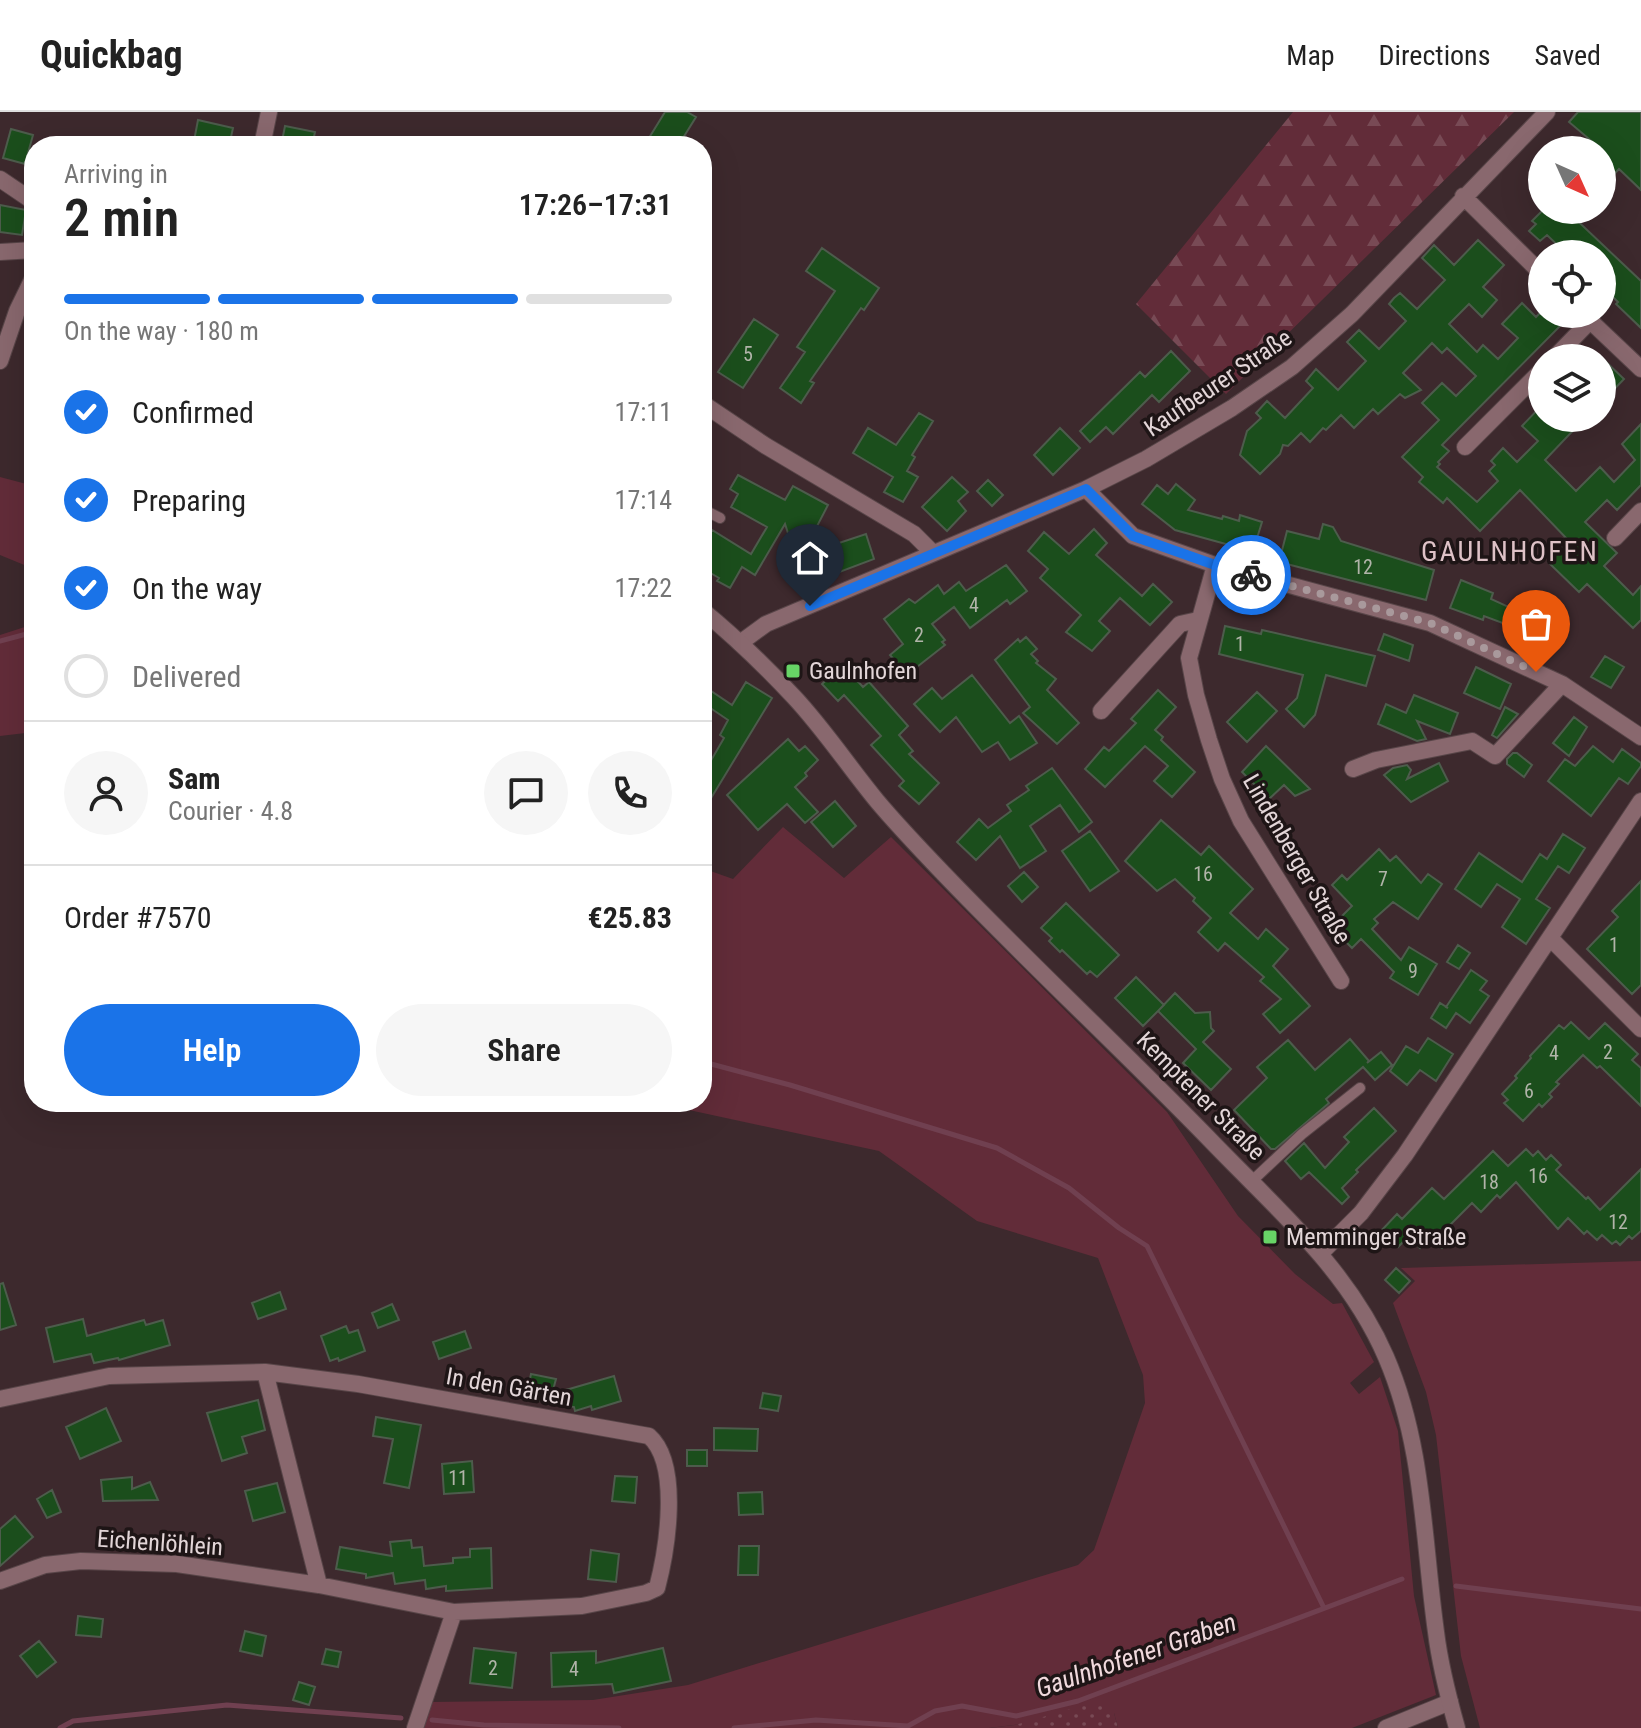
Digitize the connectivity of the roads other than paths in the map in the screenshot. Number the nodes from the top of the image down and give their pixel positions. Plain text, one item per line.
1 (269, 112) edge
2 (1547, 112) edge
3 (264, 136) edge
4 (0, 179) edge
5 (24, 195) edge
6 (1463, 196) junction
7 (24, 251) edge
8 (0, 252) edge
9 (1528, 260) edge
10 (24, 297) edge
11 (1579, 328) edge
12 (1598, 328) edge
13 (1566, 344) edge
14 (0, 361) edge
15 (1641, 369) edge
16 (1528, 384) edge
17 (712, 410) edge
18 (1465, 447) dead end
19 (1086, 489) junction
20 (1641, 511) edge
21 (712, 514) edge
22 (720, 518) dead end
23 (1615, 538) dead end
24 (932, 552) junction
25 (1215, 565) junction
26 (712, 619) edge
27 (1198, 620) junction
28 (740, 643) junction
29 (1562, 684) junction
30 (1101, 711) dead end
31 (1641, 737) edge
32 (1353, 769) dead end
33 (1641, 801) edge
34 (1550, 938) junction
35 (1341, 981) dead end
36 (1641, 1029) edge
37 (1360, 1088) dead end
38 (1252, 1181) junction
39 (1321, 1253) junction
40 (265, 1372) junction
41 (0, 1399) edge
42 (0, 1581) edge
43 (319, 1585) junction
44 (454, 1612) junction
45 (1450, 1702) junction
46 (415, 1728) edge
47 (1386, 1728) edge
48 (1457, 1728) edge

1 - 3 street
2 - 6 street, Kaufbeurer Straße
4 - 5 street
6 - 9 street
6 - 19 street, Kaufbeurer Straße
7 - 8 street
10 - 14 street
11 - 13 street
12 - 15 street
16 - 18 street
17 - 24 street
19 - 24 street, Kaufbeurer Straße
19 - 25 street
20 - 23 street
21 - 22 lane
24 - 28 street, Kaufbeurer Straße
25 - 27 street, Lindenberger Straße
25 - 29 street
26 - 28 street, Kemptener Straße
27 - 30 street
27 - 35 street, Lindenberger Straße
28 - 38 street, Kemptener Straße
29 - 31 street
29 - 32 street
33 - 34 street
34 - 36 street
34 - 39 street
37 - 38 lane
38 - 39 street, Kemptener Straße
39 - 45 street, Kemptener Straße
40 - 41 street, In den Gärten
40 - 43 street
40 - 44 street, In den Gärten
42 - 43 street, Eichenlöhlein
43 - 44 street, Eichenlöhlein
44 - 46 street
45 - 47 street
45 - 48 street, Kemptener Straße

